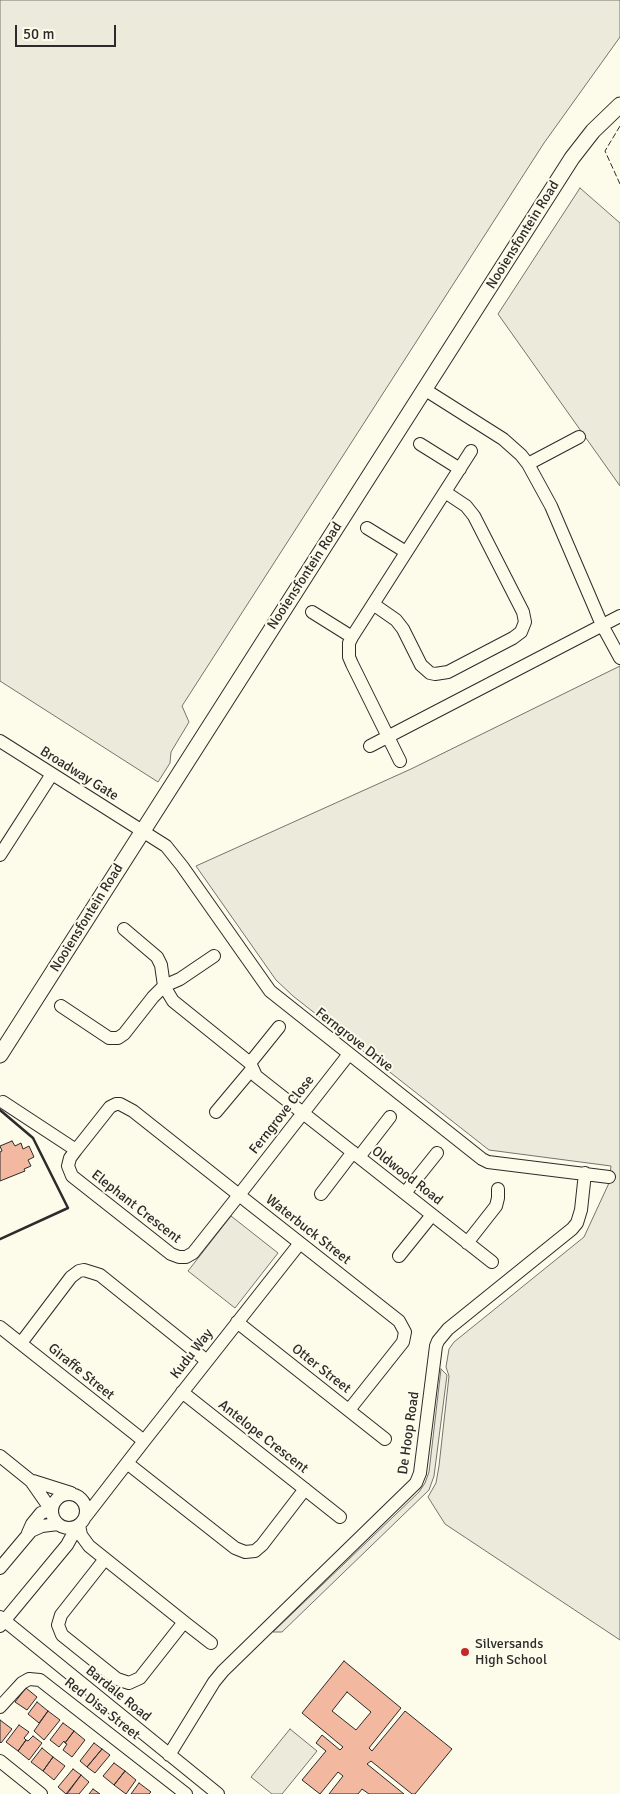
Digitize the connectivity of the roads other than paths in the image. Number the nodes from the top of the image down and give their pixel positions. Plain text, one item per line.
1 (620, 105) edge
2 (424, 389) junction
3 (579, 437) dead end
4 (420, 444) dead end
5 (471, 451) dead end
6 (528, 464) junction
7 (460, 469) junction
8 (445, 492) junction
9 (367, 528) dead end
10 (406, 552) junction
11 (373, 604) junction
12 (312, 612) dead end
13 (620, 616) edge
14 (602, 625) junction
15 (352, 637) junction
16 (620, 658) edge
17 (387, 737) junction
18 (0, 741) edge
19 (370, 746) dead end
20 (400, 761) dead end
21 (52, 774) junction
22 (142, 831) junction
23 (0, 856) edge
24 (124, 929) dead end
25 (214, 956) dead end
26 (164, 986) junction
27 (61, 1006) dead end
28 (279, 1026) dead end
29 (349, 1054) junction
30 (0, 1055) edge
31 (251, 1066) junction
32 (3, 1102) dead end
33 (110, 1107) joint
34 (216, 1112) dead end
35 (303, 1113) junction
36 (390, 1117) dead end
37 (76, 1150) junction
38 (437, 1153) dead end
39 (356, 1155) junction
40 (585, 1173) junction
41 (609, 1177) dead end
42 (498, 1189) dead end
43 (405, 1193) junction
44 (321, 1194) dead end
45 (239, 1195) junction
46 (432, 1215) junction
47 (467, 1242) junction
48 (300, 1243) junction
49 (399, 1256) dead end
50 (492, 1262) dead end
51 (237, 1322) junction
52 (0, 1327) edge
53 (21, 1343) junction
54 (207, 1361) junction
55 (182, 1392) junction
56 (349, 1410) junction
57 (386, 1439) dead end
58 (144, 1440) junction
59 (0, 1456) edge
60 (127, 1463) junction
61 (31, 1481) junction
62 (109, 1485) junction
63 (305, 1489) junction
64 (77, 1496) junction
65 (52, 1509) junction
66 (340, 1516) dead end
67 (81, 1523) junction
68 (59, 1524) junction
69 (27, 1535) junction
70 (86, 1543) junction
71 (67, 1545) junction
72 (58, 1555) junction
73 (105, 1559) junction
74 (0, 1568) edge
75 (1, 1621) edge
76 (184, 1622) junction
77 (211, 1643) dead end
78 (0, 1707) edge
79 (169, 1755) junction
80 (0, 1761) edge
81 (41, 1794) edge
82 (186, 1794) edge
83 (218, 1794) edge

1 - 2 street, Nooiensfontein Road
2 - 6 street
2 - 22 street, Nooiensfontein Road
3 - 6 street
4 - 7 street
5 - 7 street
6 - 14 street
7 - 8 street
8 - 10 street
8 - 11 street
9 - 10 street
10 - 11 street
11 - 15 street
12 - 15 street
13 - 14 street
14 - 16 street
14 - 17 street
15 - 17 street
17 - 19 street
17 - 20 street
18 - 21 street, Broadway Gate
21 - 22 street, Broadway Gate
21 - 23 street
22 - 29 street, Ferngrove Drive
22 - 30 street, Nooiensfontein Road
24 - 26 street
25 - 26 street
26 - 27 street
26 - 31 street, Oldwood Road
28 - 31 street
29 - 35 street, Ferngrove Close
29 - 40 street, Ferngrove Drive
31 - 34 street
31 - 35 street, Oldwood Road
32 - 37 street
33 - 37 street, Elephant Crescent
33 - 45 street, Waterbuck Street
35 - 39 street, Oldwood Road
35 - 45 street, Ferngrove Close
36 - 39 street
37 - 45 street, Elephant Crescent
38 - 43 street
39 - 43 street, Oldwood Road
39 - 44 street
40 - 41 street, Ferngrove Drive
40 - 79 street, De Hoop Road
42 - 47 street
43 - 46 street, Oldwood Road
45 - 48 street, Waterbuck Street
46 - 47 street, Oldwood Road
46 - 49 street
47 - 50 street, Oldwood Road
48 - 51 street, Kudu Way
48 - 56 street, Waterbuck Street
51 - 54 street, Kudu Way
51 - 56 street, Otter Street
52 - 53 street, Giraffe Street
53 - 54 street
53 - 58 street, Giraffe Street
54 - 55 street, Kudu Way
55 - 58 street, Kudu Way
55 - 63 street, Antelope Crescent
56 - 57 street, Otter Street
58 - 60 street, Kudu Way
59 - 61 street
60 - 62 street, Kudu Way
60 - 63 street, Antelope Crescent
61 - 64 street
61 - 65 street
62 - 64 street, Kudu Way
62 - 67 street, Kudu Way
63 - 66 street
64 - 65 street
64 - 67 street
65 - 68 street
65 - 69 street
67 - 68 street
67 - 70 street
67 - 71 street, Kudu Way
68 - 69 street
68 - 72 street
69 - 74 street
70 - 71 street
70 - 73 street
71 - 72 street, Kudu Way
72 - 75 street, Kudu Way
73 - 76 street
73 - 76 street
75 - 79 street, Bardale Road
76 - 77 street
78 - 82 street, Red Disa Street
79 - 83 street, Bardale Road
80 - 81 street

